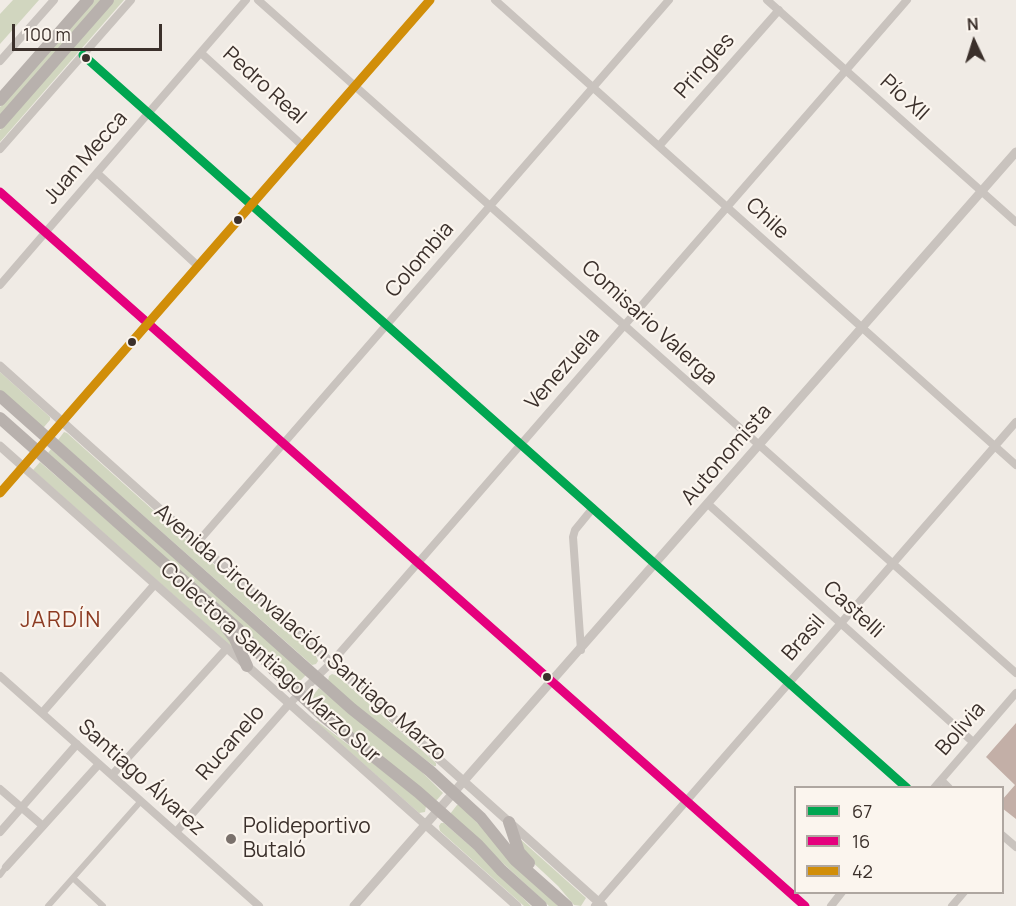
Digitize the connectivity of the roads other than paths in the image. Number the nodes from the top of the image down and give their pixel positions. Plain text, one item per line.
1 (54, 0) edge
2 (88, 0) edge
3 (108, 0) edge
4 (131, 0) edge
5 (246, 0) edge
6 (258, 0) edge
7 (430, 0) edge
8 (495, 0) edge
9 (669, 0) edge
10 (767, 0) edge
11 (907, 0) edge
12 (779, 10) junction
13 (201, 53) junction
14 (83, 55) junction
15 (0, 61) edge
16 (846, 70) junction
17 (355, 86) junction
18 (593, 87) junction
19 (0, 100) edge
20 (148, 113) junction
21 (0, 123) edge
22 (303, 146) junction
23 (659, 146) junction
24 (0, 149) edge
25 (1016, 152) edge
26 (97, 172) junction
27 (982, 191) junction
28 (0, 192) edge
29 (251, 205) junction
30 (490, 206) junction
31 (727, 207) junction
32 (1016, 222) edge
33 (46, 232) junction
34 (198, 266) junction
35 (0, 285) edge
36 (148, 323) junction
37 (387, 325) junction
38 (624, 325) junction
39 (862, 328) junction
40 (0, 366) edge
41 (0, 396) edge
42 (0, 418) edge
43 (63, 422) junction
44 (1016, 422) edge
45 (48, 438) junction
46 (284, 444) junction
47 (521, 444) junction
48 (0, 446) edge
49 (760, 446) junction
50 (995, 446) junction
51 (37, 451) junction
52 (1016, 465) edge
53 (23, 466) junction
54 (0, 493) edge
55 (708, 504) junction
56 (593, 508) junction
57 (197, 543) junction
58 (418, 563) junction
59 (656, 564) junction
60 (893, 564) junction
61 (185, 582) junction
62 (155, 584) junction
63 (841, 623) junction
64 (227, 648) junction
65 (581, 650) junction
66 (331, 663) junction
67 (247, 666) junction
68 (1016, 673) edge
69 (0, 676) edge
70 (316, 677) junction
71 (552, 682) junction
72 (789, 683) junction
73 (1016, 693) edge
74 (299, 694) junction
75 (289, 704) junction
76 (42, 713) junction
77 (974, 742) junction
78 (76, 744) junction
79 (99, 764) junction
80 (112, 775) junction
81 (941, 780) junction
82 (465, 782) junction
83 (905, 786) edge
84 (936, 786) edge
85 (947, 786) edge
86 (0, 789) edge
87 (454, 794) junction
88 (141, 801) junction
89 (686, 801) junction
90 (21, 807) junction
91 (439, 811) junction
92 (509, 822) junction
93 (426, 825) junction
94 (43, 826) junction
95 (0, 832) edge
96 (176, 832) junction
97 (6, 867) joint
98 (0, 874) edge
99 (73, 878) junction
100 (962, 894) edge
101 (256, 905) edge
102 (599, 905) edge
103 (48, 906) edge
104 (103, 906) edge
105 (354, 906) edge
106 (516, 906) edge
107 (541, 906) edge
108 (568, 906) edge
109 (805, 906) edge
110 (952, 906) edge

1 - 15 street
2 - 19 main road
3 - 21 main road
4 - 14 street
5 - 13 street, Juan Mecca
6 - 17 street, Comisario Valerga
7 - 17 street
8 - 18 street, Chile
9 - 18 street, Colombia
10 - 12 street, Pío XII
11 - 16 street, Venezuela
12 - 16 street, Pío XII
12 - 23 street, Pringles
13 - 20 street, Juan Mecca
13 - 22 street, Pedro Real
14 - 20 street
14 - 24 street
16 - 27 street, Pío XII
16 - 31 street, Venezuela
17 - 22 street
17 - 30 street, Comisario Valerga
18 - 23 street, Chile
18 - 30 street, Colombia
20 - 26 street, Juan Mecca
20 - 29 street
22 - 29 street
23 - 31 street, Chile
25 - 27 street, Autonomista
26 - 33 street, Juan Mecca
26 - 34 street
27 - 32 street, Pío XII
27 - 39 street, Autonomista
28 - 33 street
29 - 34 street
29 - 37 street
30 - 37 street, Colombia
30 - 38 street, Comisario Valerga
31 - 38 street, Venezuela
31 - 39 street, Chile
33 - 35 street, Juan Mecca
33 - 36 street
34 - 36 street
36 - 43 street
36 - 46 street
37 - 46 street, Colombia
37 - 47 street
38 - 47 street, Venezuela
38 - 49 street, Comisario Valerga
39 - 49 street, Autonomista
39 - 50 street, Chile
40 - 43 street, Colectora Santiago Marzo Sur
41 - 45 main road, Avenida Circunvalación Santiago Marzo
42 - 51 main road, Avenida Circunvalación Santiago Marzo
43 - 45 street
43 - 57 street, Colectora Santiago Marzo Sur
44 - 50 street, Brasil
45 - 51 street
45 - 70 main road, Avenida Circunvalación Santiago Marzo
46 - 57 street, Colombia
46 - 58 street
47 - 56 street
47 - 58 street, Venezuela
48 - 53 street, Colectora Santiago Marzo Sur
49 - 55 street, Autonomista
49 - 60 street, Comisario Valerga
50 - 52 street, Chile
50 - 60 street, Brasil
51 - 53 street
51 - 61 main road, Avenida Circunvalación Santiago Marzo
53 - 54 street
53 - 62 street, Colectora Santiago Marzo Sur
55 - 59 street, Autonomista
55 - 63 street, Castelli
56 - 59 street
56 - 65 street
57 - 66 street, Colectora Santiago Marzo Sur
58 - 66 street, Venezuela
58 - 71 street
59 - 65 street, Autonomista
59 - 72 street
60 - 63 street, Brasil
60 - 68 street, Comisario Valerga
61 - 67 main road
61 - 74 main road, Avenida Circunvalación Santiago Marzo
62 - 64 street, Colectora Santiago Marzo Sur
62 - 76 street
63 - 72 street, Brasil
63 - 77 street, Castelli
64 - 67 street, Colectora Santiago Marzo Sur
64 - 80 street
65 - 71 street, Autonomista
66 - 70 street, Venezuela
66 - 82 street, Colectora Santiago Marzo Sur
67 - 75 street, Colectora Santiago Marzo Sur
69 - 76 street, Santiago Álvarez
70 - 74 street, Venezuela
70 - 87 main road, Avenida Circunvalación Santiago Marzo
71 - 82 street, Autonomista
71 - 89 street
72 - 83 street
72 - 89 street, Brasil
73 - 77 street, Bolivia
74 - 75 street, Venezuela
74 - 91 main road, Avenida Circunvalación Santiago Marzo
75 - 93 street, Colectora Santiago Marzo Sur
75 - 96 street, Rucanelo
76 - 78 street, Santiago Álvarez
77 - 81 street, Bolivia
78 - 79 street, Santiago Álvarez
78 - 90 street
79 - 80 street, Santiago Álvarez
79 - 94 street
80 - 88 street, Santiago Álvarez
81 - 84 street, Bolivia
81 - 85 street
82 - 87 street, Autonomista
82 - 92 street, Colectora Santiago Marzo Sur
86 - 90 street
87 - 91 street, Autonomista
87 - 108 main road, Avenida Circunvalación Santiago Marzo
88 - 96 street, Santiago Álvarez
88 - 99 street
89 - 102 street, Brasil
89 - 109 street
90 - 94 street
90 - 95 street
91 - 93 street, Autonomista
91 - 107 main road, Avenida Circunvalación Santiago Marzo
92 - 102 street, Colectora Santiago Marzo Sur
92 - 108 main road
93 - 105 street, Autonomista
93 - 106 street, Colectora Santiago Marzo Sur
94 - 97 street
96 - 101 street, Santiago Álvarez
97 - 98 street
99 - 103 street
99 - 104 street
100 - 110 street

